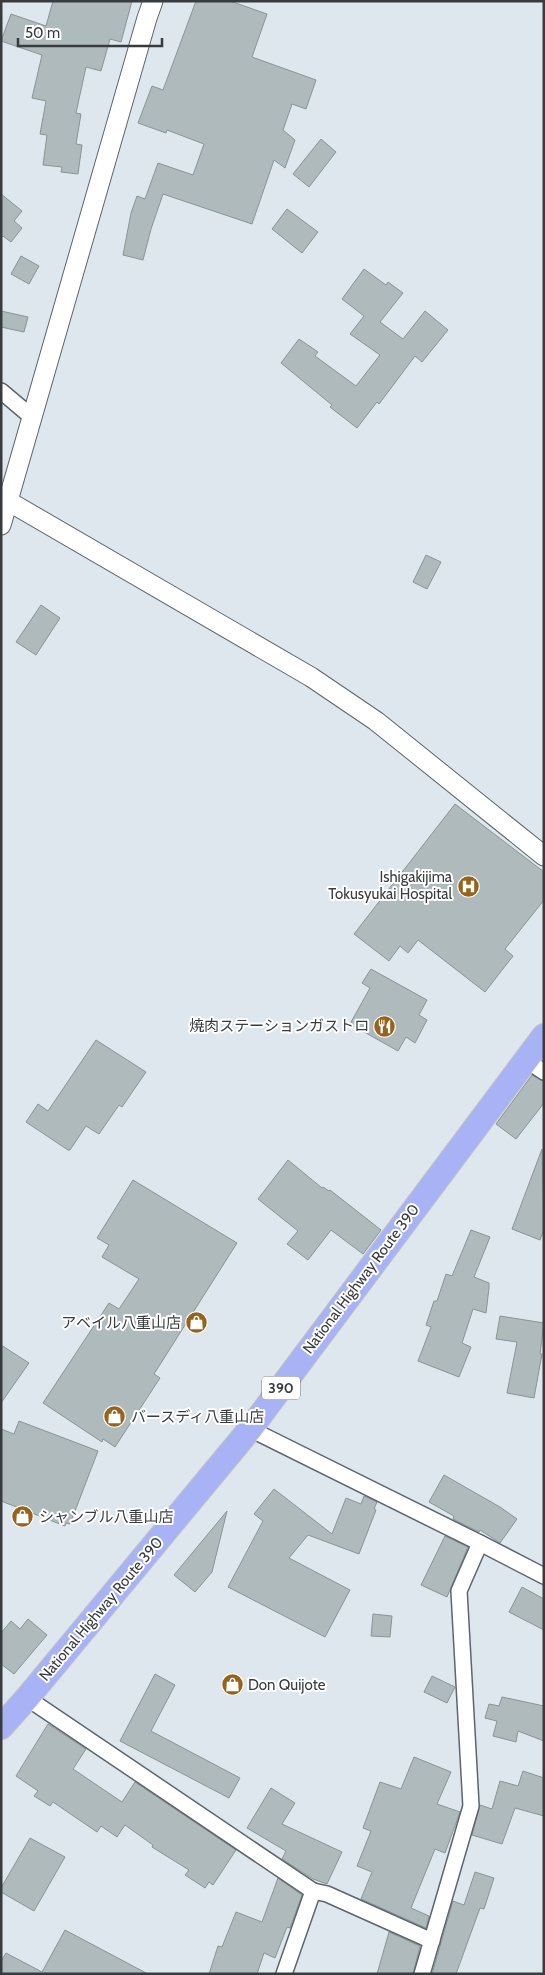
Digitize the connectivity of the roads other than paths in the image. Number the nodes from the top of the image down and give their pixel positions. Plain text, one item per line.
1 (153, 1) edge
2 (1, 392) edge
3 (33, 418) junction
4 (5, 499) edge
5 (1, 525) edge
6 (544, 856) edge
7 (544, 1036) edge
8 (535, 1065) edge
9 (250, 1429) junction
10 (480, 1543) junction
11 (544, 1576) edge
12 (27, 1698) junction
13 (1, 1727) edge
14 (313, 1891) junction
15 (432, 1941) junction
16 (284, 1974) edge
17 (422, 1974) edge

1 - 3 street
2 - 3 street
3 - 4 street
4 - 5 street
4 - 6 street
7 - 8 highway, National Highway Route 390 / 390
8 - 9 highway, National Highway Route 390 / 390
9 - 10 street
9 - 12 highway, National Highway Route 390 / 390
10 - 11 street
10 - 15 street
12 - 13 highway, National Highway Route 390 / 390
12 - 14 street
14 - 15 street
14 - 16 street
15 - 17 street

